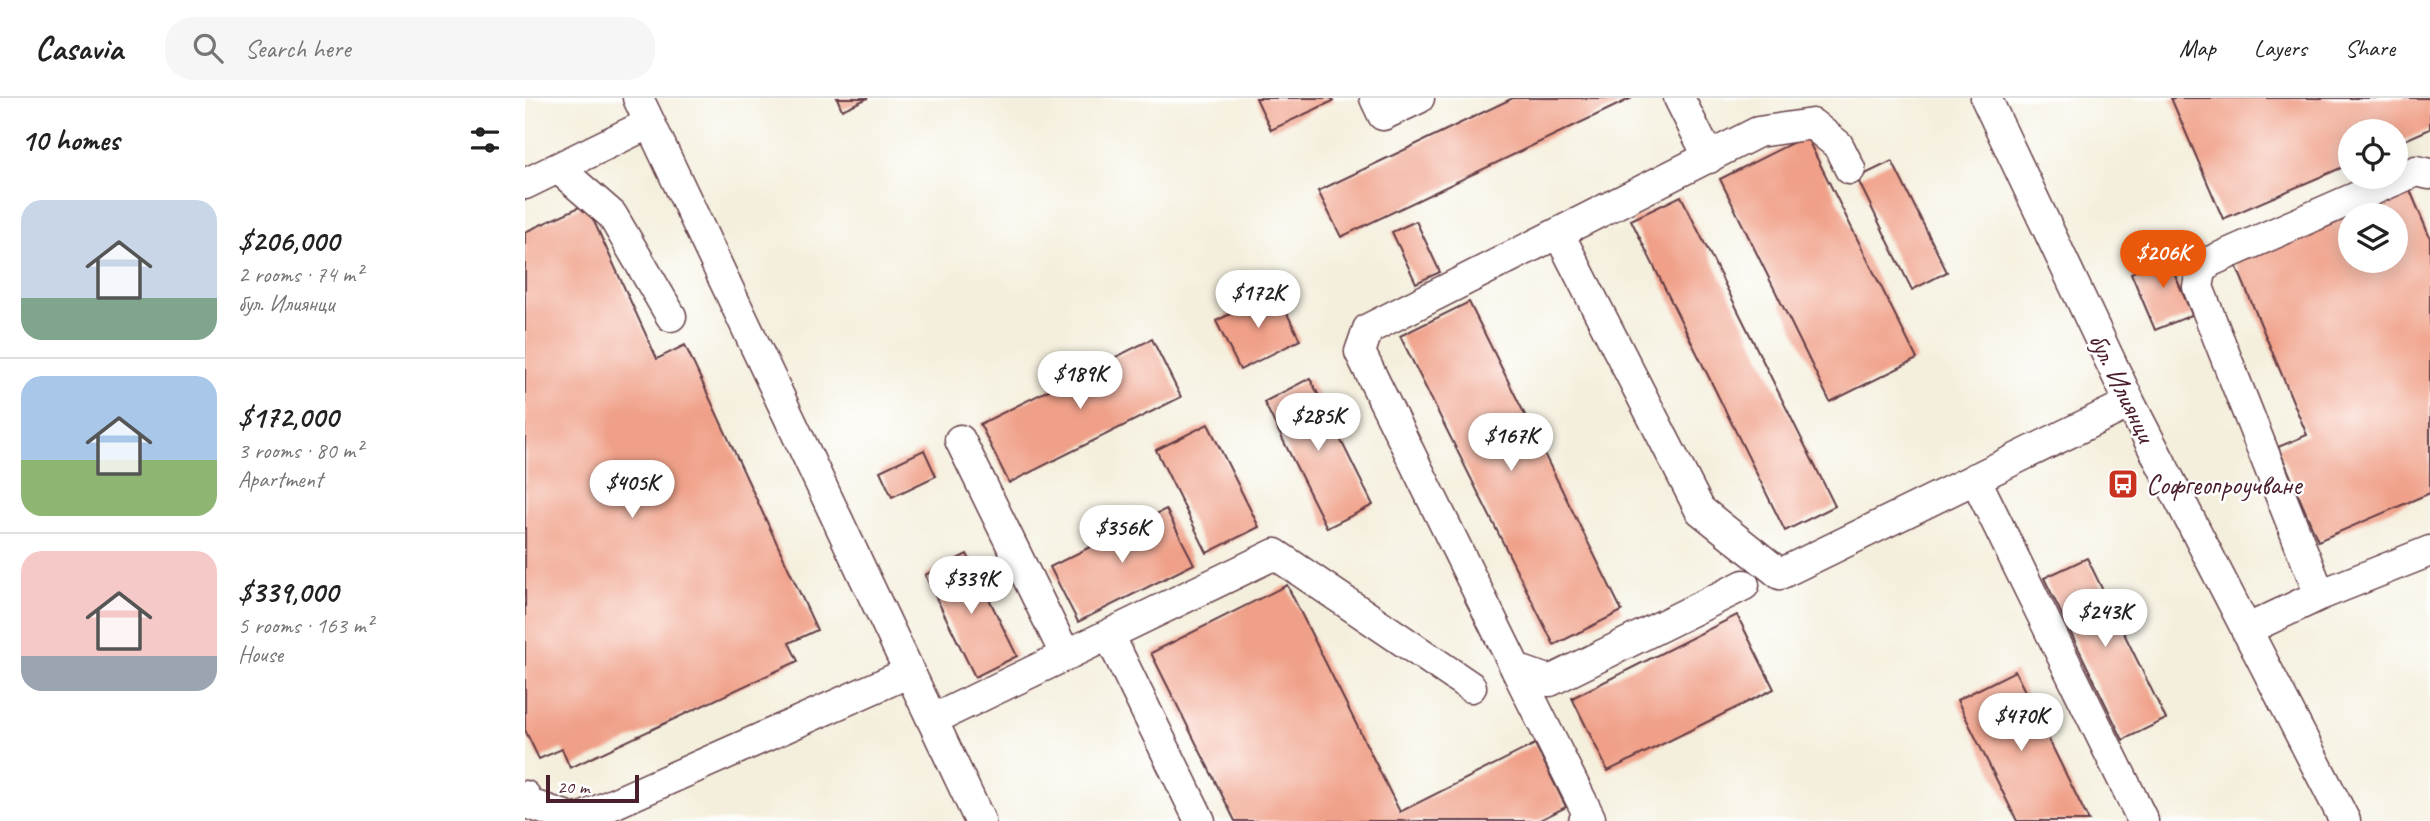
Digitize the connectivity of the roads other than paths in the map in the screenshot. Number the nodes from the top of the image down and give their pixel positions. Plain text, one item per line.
1 (1375, 98) edge
2 (1419, 98) edge
3 (1679, 98) edge
4 (1986, 98) edge
5 (644, 111) edge
6 (1709, 158) junction
7 (558, 168) junction
8 (1850, 169) dead end
9 (2430, 174) edge
10 (525, 184) edge
11 (1559, 234) junction
12 (671, 316) dead end
13 (2130, 402) junction
14 (960, 440) dead end
15 (1975, 478) junction
16 (2430, 551) edge
17 (1744, 585) dead end
18 (2319, 595) junction
19 (2246, 630) junction
20 (1109, 635) junction
21 (1066, 656) junction
22 (1516, 669) junction
23 (910, 672) junction
24 (1471, 687) dead end
25 (932, 720) junction
26 (525, 796) edge
27 (980, 821) edge
28 (1200, 821) edge
29 (1584, 821) edge
30 (2143, 821) edge
31 (2346, 821) edge

1 - 2 street
3 - 6 street
4 - 13 street, бул. Илиянци
5 - 7 street
5 - 23 street
6 - 8 street
6 - 11 street
7 - 10 street
7 - 12 street
9 - 18 street
11 - 15 street
11 - 22 street
13 - 15 street
13 - 19 street, бул. Илиянци
14 - 21 street
15 - 30 street
16 - 18 street
17 - 22 street
18 - 19 street
19 - 31 street, бул. Илиянци
20 - 21 street
20 - 24 street
20 - 28 street
21 - 25 street
22 - 29 street
23 - 25 street
23 - 26 street
25 - 27 street

